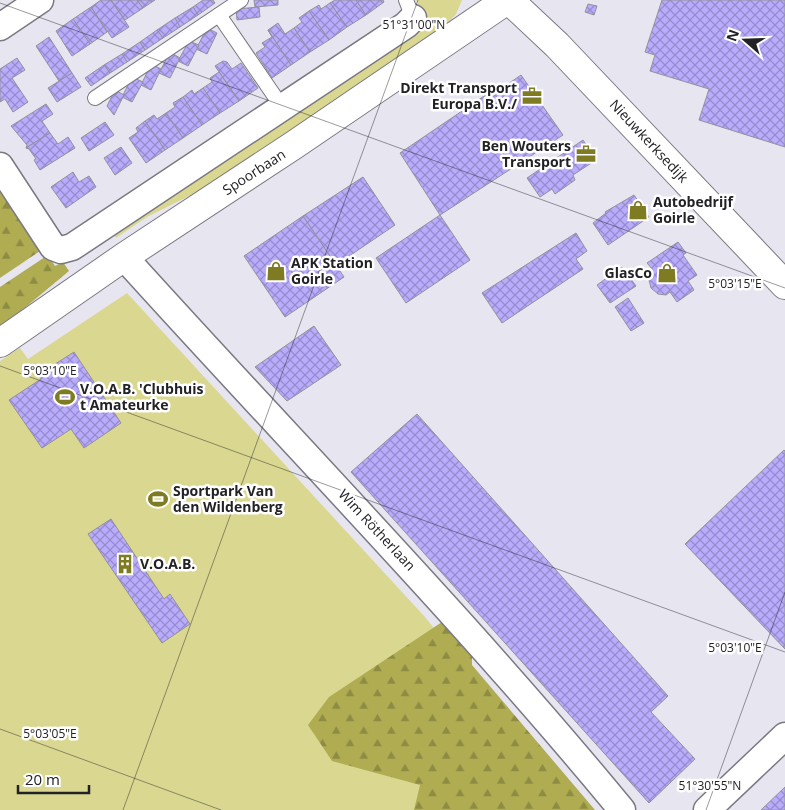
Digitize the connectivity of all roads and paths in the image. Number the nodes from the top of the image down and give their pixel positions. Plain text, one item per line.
1 (40, 0) edge
2 (241, 0) edge
3 (508, 0) edge
4 (410, 9) edge
5 (219, 15) junction
6 (0, 27) edge
7 (95, 98) dead end
8 (282, 107) junction
9 (0, 166) edge
10 (124, 257) junction
11 (785, 285) edge
12 (0, 343) edge
13 (785, 736) edge
14 (622, 810) edge
15 (707, 810) edge

1 - 6 street
2 - 5 lane
3 - 10 street, Spoorbaan
3 - 11 street, Nieuwkerksedijk
4 - 8 street
5 - 7 lane
5 - 8 lane
8 - 9 street
10 - 12 street, Spoorbaan
10 - 14 street, Wim Rötherlaan
13 - 15 street

